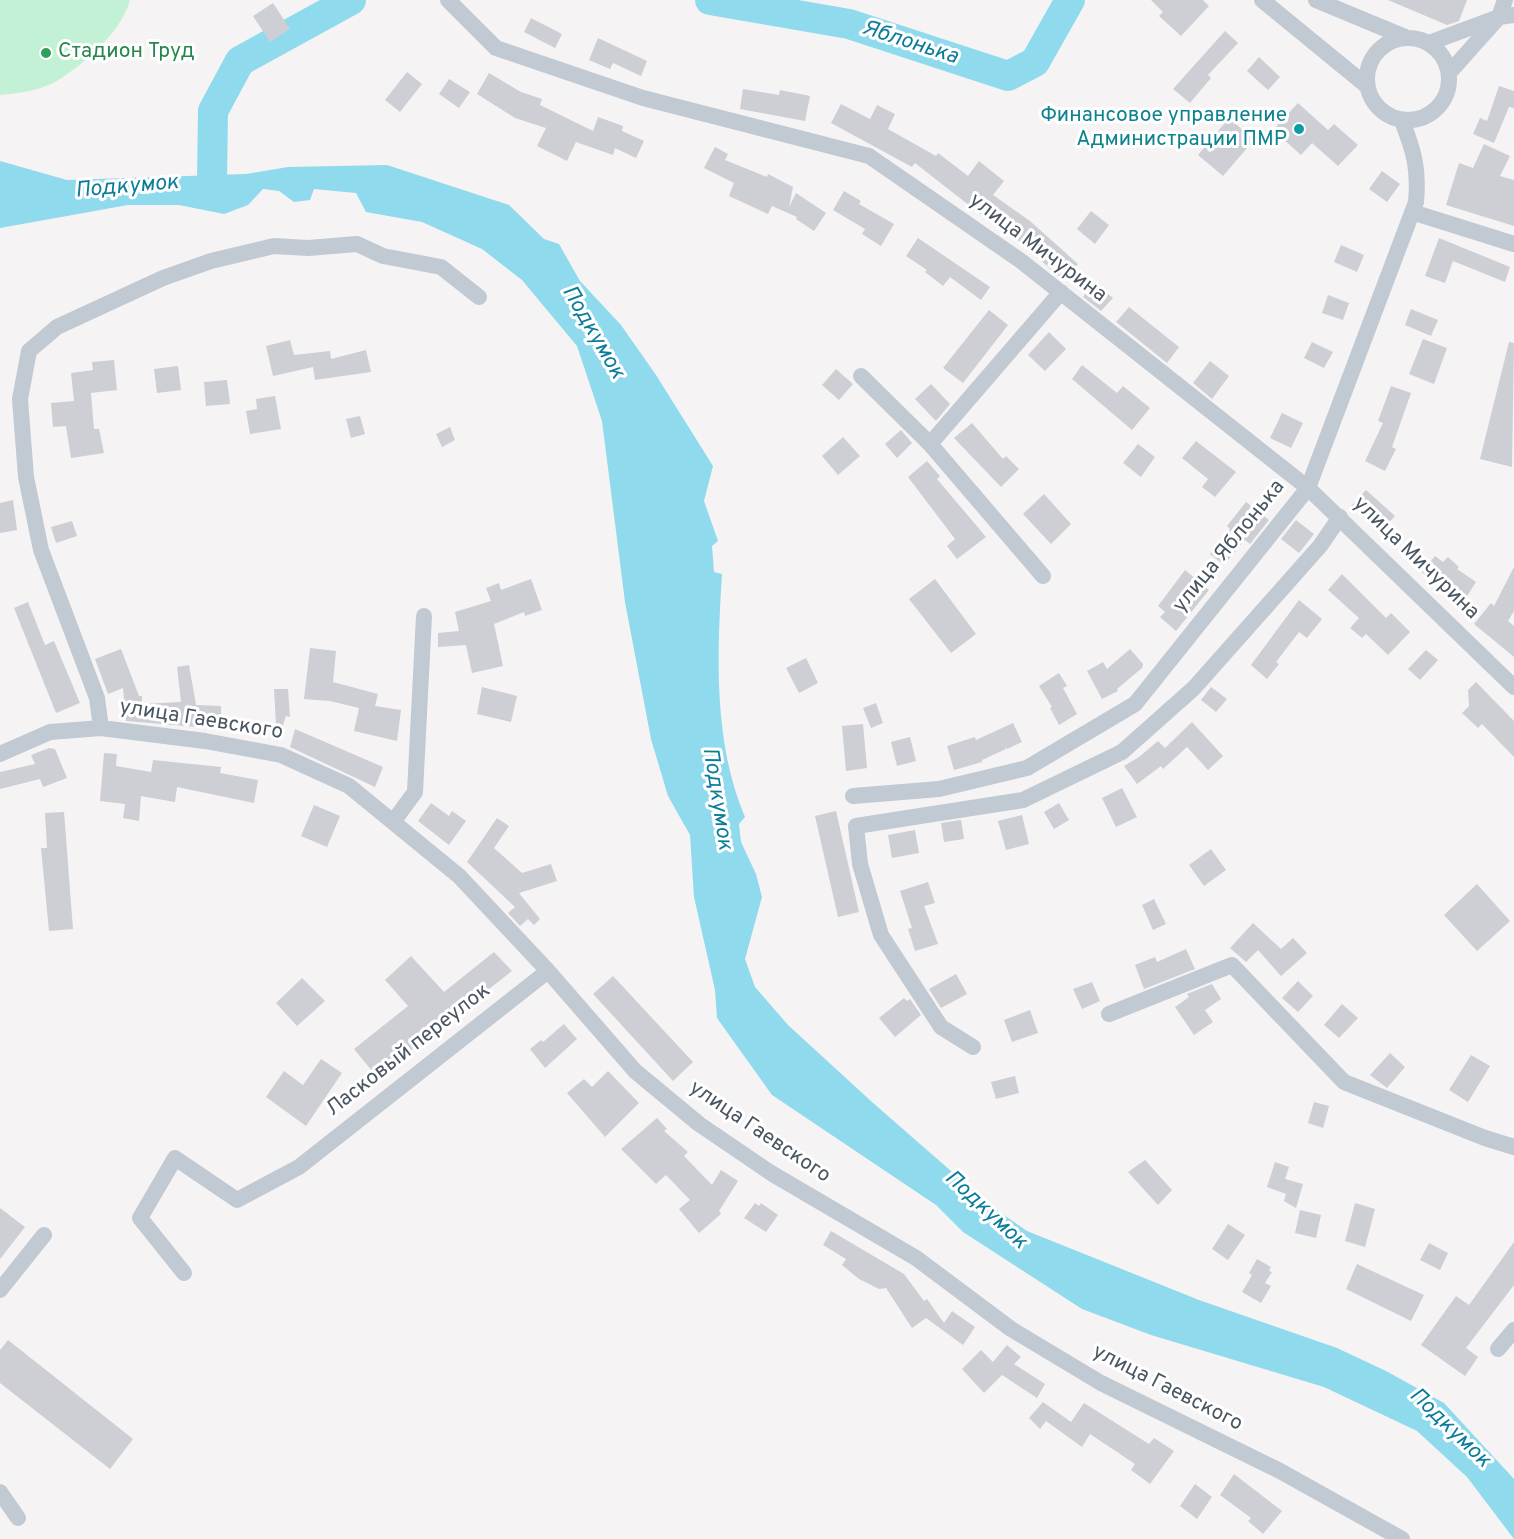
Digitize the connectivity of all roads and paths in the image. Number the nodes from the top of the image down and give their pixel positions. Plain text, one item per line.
1 (448, 0) edge
2 (1262, 0) edge
3 (1316, 0) edge
4 (1505, 0) edge
5 (1506, 16) edge
6 (1405, 38) junction
7 (1430, 43) junction
8 (1449, 73) junction
9 (1366, 86) junction
10 (1402, 121) junction
11 (1412, 212) junction
12 (1514, 244) edge
13 (1061, 292) junction
14 (479, 297) dead end
15 (861, 376) dead end
16 (930, 444) junction
17 (1308, 488) junction
18 (1340, 517) junction
19 (1043, 576) dead end
20 (424, 616) dead end
21 (1514, 687) edge
22 (101, 728) junction
23 (0, 754) edge
24 (853, 796) dead end
25 (393, 822) junction
26 (548, 972) junction
27 (1109, 1014) dead end
28 (973, 1047) dead end
29 (1514, 1146) edge
30 (44, 1235) dead end
31 (184, 1273) dead end
32 (0, 1290) edge
33 (1514, 1330) edge
34 (1498, 1349) dead end
35 (0, 1492) edge
36 (18, 1518) dead end
37 (1402, 1539) edge

1 - 13 street, улица Мичурина
2 - 9 street
3 - 6 street
4 - 5 street
5 - 7 street
5 - 8 street
6 - 7 street
6 - 9 street
7 - 8 street
8 - 10 street
9 - 10 street
10 - 11 street, улица Яблонька
11 - 12 street
11 - 17 street, улица Яблонька
13 - 16 street
13 - 17 street, улица Мичурина
14 - 22 street, улица Гаевского
15 - 16 street
16 - 19 street
17 - 18 street, улица Мичурина
17 - 24 street, улица Яблонька
18 - 21 street, улица Мичурина
18 - 28 street
20 - 25 street
22 - 23 street, улица Гаевского
22 - 25 street, улица Гаевского
25 - 26 street, улица Гаевского
26 - 31 street, Ласковый переулок
26 - 37 street, улица Гаевского
27 - 29 street
30 - 32 street
33 - 34 street
35 - 36 street

